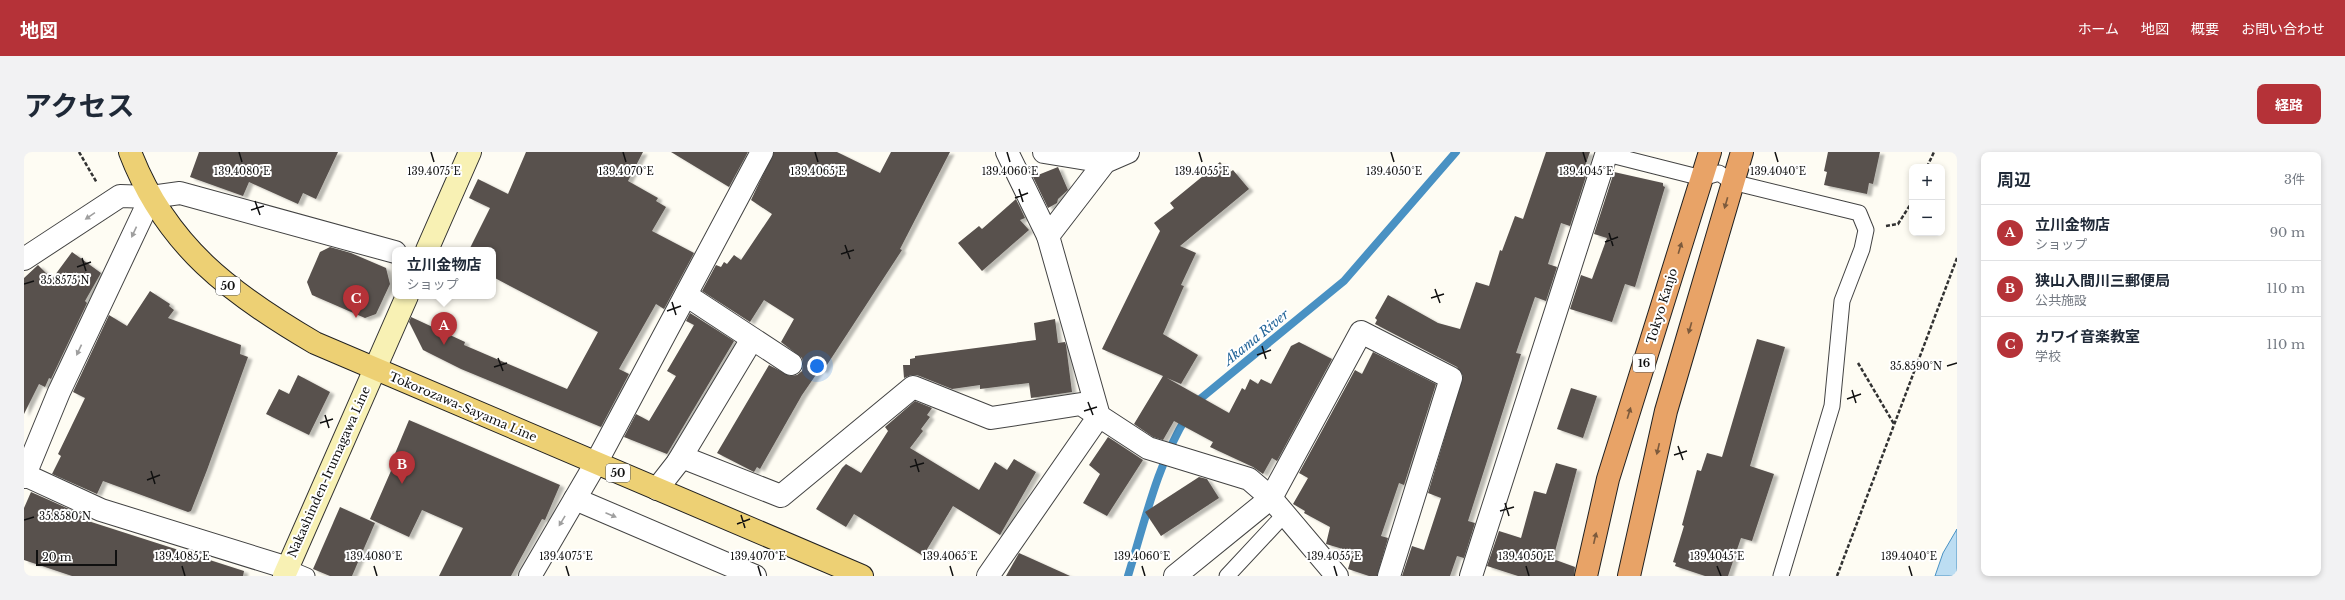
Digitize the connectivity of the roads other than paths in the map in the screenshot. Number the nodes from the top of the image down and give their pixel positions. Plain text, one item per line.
1 (130, 152) edge
2 (470, 152) edge
3 (762, 152) edge
4 (1007, 152) edge
5 (1044, 152) edge
6 (1128, 152) edge
7 (1710, 152) edge
8 (1742, 152) edge
9 (1607, 153) edge
10 (1105, 162) junction
11 (1702, 178) junction
12 (1732, 182) junction
13 (151, 197) junction
14 (1048, 236) junction
15 (429, 247) edge
16 (392, 251) edge
17 (24, 259) edge
18 (686, 295) junction
19 (406, 299) edge
20 (752, 338) junction
21 (791, 364) dead end
22 (374, 369) junction
23 (1099, 416) junction
24 (678, 462) junction
25 (596, 463) junction
26 (25, 468) edge
27 (658, 489) junction
28 (1271, 498) junction
29 (575, 499) junction
30 (1284, 515) junction
31 (293, 573) edge
32 (530, 576) edge
33 (755, 576) edge
34 (862, 576) edge
35 (988, 576) edge
36 (1175, 576) edge
37 (1227, 576) edge
38 (1337, 576) edge
39 (1389, 576) edge
40 (1472, 576) edge
41 (1586, 576) edge
42 (1629, 576) edge
43 (1781, 576) edge

1 - 13 main road, Tokorozawa-Sayama Line / 50
2 - 15 main road
3 - 18 street
4 - 14 street
5 - 10 street
6 - 10 street
7 - 11 highway, Tokyo Kanjo / 16
8 - 12 highway
9 - 11 lane
9 - 40 street
10 - 14 street
11 - 12 lane
41 -> 11 highway, Tokyo Kanjo / 16
12 -> 42 highway
12 - 43 lane
13 - 16 street
13 -> 17 street
13 - 22 main road, Tokorozawa-Sayama Line / 50
13 -> 26 street
14 - 23 street
18 - 20 street
18 - 25 street
19 - 22 main road, Nakashinden-Irumagawa Line
20 - 21 street
20 - 24 street
22 - 25 main road, Tokorozawa-Sayama Line / 50
22 - 31 main road, Nakashinden-Irumagawa Line
23 - 24 street
23 - 28 street
23 - 35 street
24 - 27 street
25 - 27 main road, Tokorozawa-Sayama Line / 50
25 - 29 street
26 - 31 street
27 - 34 main road, Tokorozawa-Sayama Line / 50
28 - 30 street
28 - 36 street
28 - 39 street
29 -> 32 street
29 -> 33 street
30 - 37 lane
30 - 38 street

